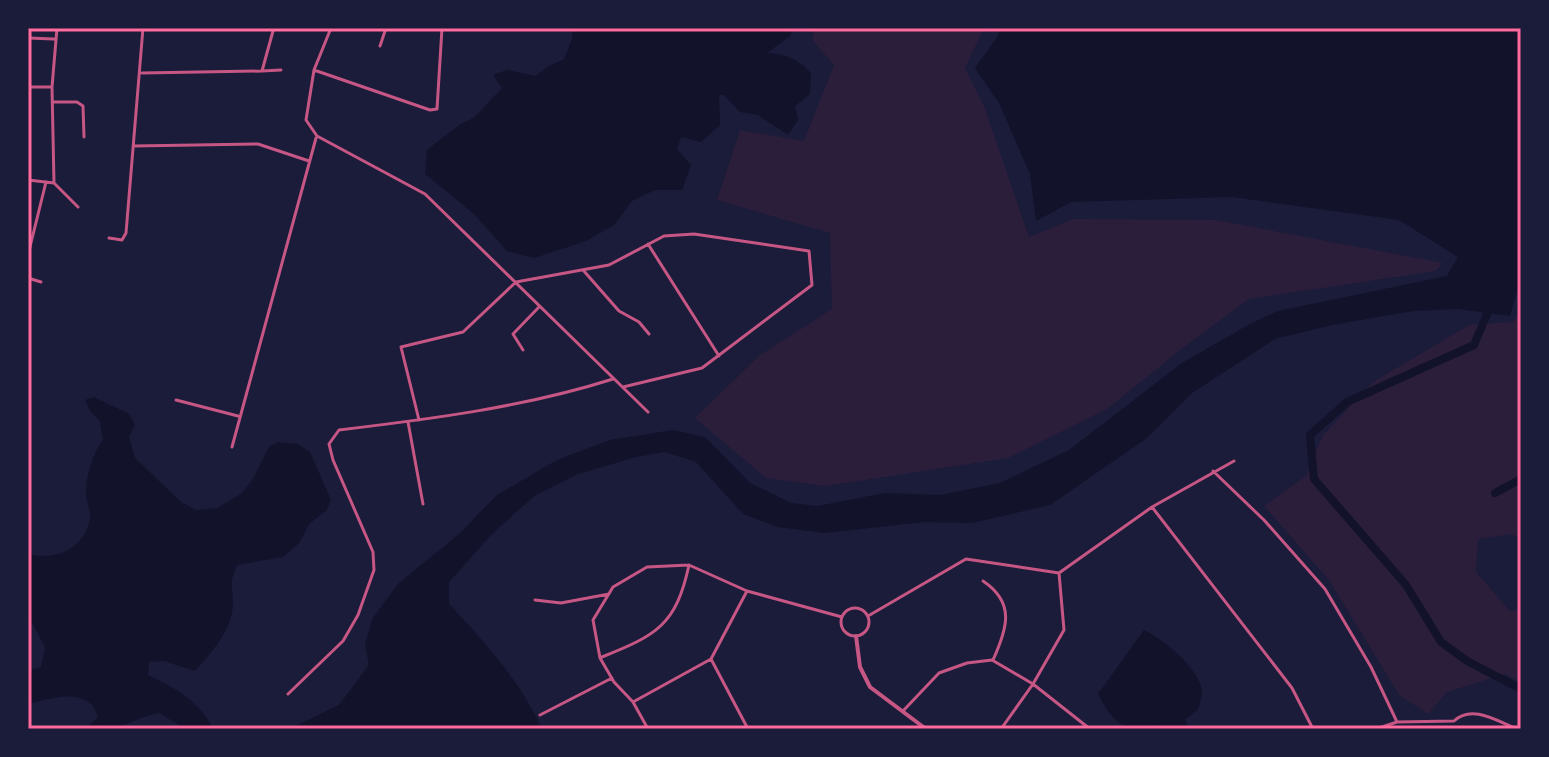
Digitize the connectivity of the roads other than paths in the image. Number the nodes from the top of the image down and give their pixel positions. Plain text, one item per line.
1 (57, 28) edge
2 (143, 28) edge
3 (331, 28) edge
4 (386, 28) edge
5 (442, 28) edge
6 (273, 31) dead end
7 (28, 38) edge
8 (54, 39) junction
9 (380, 46) dead end
10 (281, 70) dead end
11 (314, 70) junction
12 (262, 71) junction
13 (141, 73) junction
14 (28, 87) edge
15 (52, 87) junction
16 (52, 102) junction
17 (317, 136) junction
18 (84, 137) dead end
19 (133, 146) junction
20 (309, 161) junction
21 (28, 180) edge
22 (46, 182) junction
23 (54, 183) junction
24 (78, 207) dead end
25 (109, 238) dead end
26 (648, 244) junction
27 (28, 255) edge
28 (583, 270) junction
29 (28, 278) edge
30 (41, 282) dead end
31 (516, 282) junction
32 (540, 306) junction
33 (649, 334) dead end
34 (523, 350) dead end
35 (719, 356) junction
36 (613, 379) junction
37 (623, 387) junction
38 (176, 400) dead end
39 (648, 412) dead end
40 (239, 416) junction
41 (419, 420) junction
42 (408, 422) junction
43 (232, 447) dead end
44 (1234, 461) dead end
45 (1213, 471) junction
46 (423, 504) dead end
47 (1152, 507) junction
48 (689, 565) junction
49 (1059, 573) junction
50 (983, 581) dead end
51 (747, 591) junction
52 (609, 594) junction
53 (535, 600) dead end
54 (868, 616) junction
55 (842, 617) junction
56 (856, 636) junction
57 (600, 658) junction
58 (711, 659) junction
59 (993, 660) junction
60 (612, 678) junction
61 (1033, 684) junction
62 (288, 694) dead end
63 (633, 702) junction
64 (903, 711) junction
65 (540, 715) dead end
66 (1397, 722) junction
67 (648, 729) edge
68 (748, 729) edge
69 (926, 729) edge
70 (1001, 729) edge
71 (1090, 729) edge
72 (1313, 729) edge
73 (1376, 729) edge
74 (1517, 729) edge

1 - 8 street
2 - 13 street
3 - 11 street
4 - 9 street
5 - 11 street
6 - 12 street
7 - 8 street
8 - 15 street
10 - 12 street
11 - 17 street
12 - 13 street
13 - 19 street
14 - 15 street
15 - 16 street
16 - 18 street
16 - 23 street
17 - 20 street
17 - 31 street
19 - 20 street
19 - 25 street
20 - 40 street
21 - 22 street
22 - 23 street
22 - 27 street
23 - 24 street
26 - 28 street
26 - 35 street
26 - 35 street
28 - 31 street
28 - 33 street
29 - 30 street
31 - 32 street
31 - 41 street
32 - 34 street
32 - 36 street
35 - 37 street
36 - 37 street
36 - 41 street
37 - 39 street
38 - 40 street
40 - 43 street
41 - 42 street
42 - 46 street
42 - 62 street
44 - 45 street
45 - 47 street
45 - 66 street
47 - 49 street
47 - 72 street
48 - 51 street
48 - 52 street
48 - 57 street
49 - 54 street
49 - 61 street
50 - 59 street
51 - 55 street
51 - 58 street
52 - 53 street
52 - 57 street
54 - 55 street
54 - 56 street
55 - 56 street
56 - 64 street
57 - 60 street
58 - 63 street
58 - 68 street
59 - 61 street
59 - 64 street
60 - 63 street
60 - 65 street
61 - 70 street
61 - 71 street
63 - 67 street
64 - 69 street
66 - 73 street
66 - 74 street

